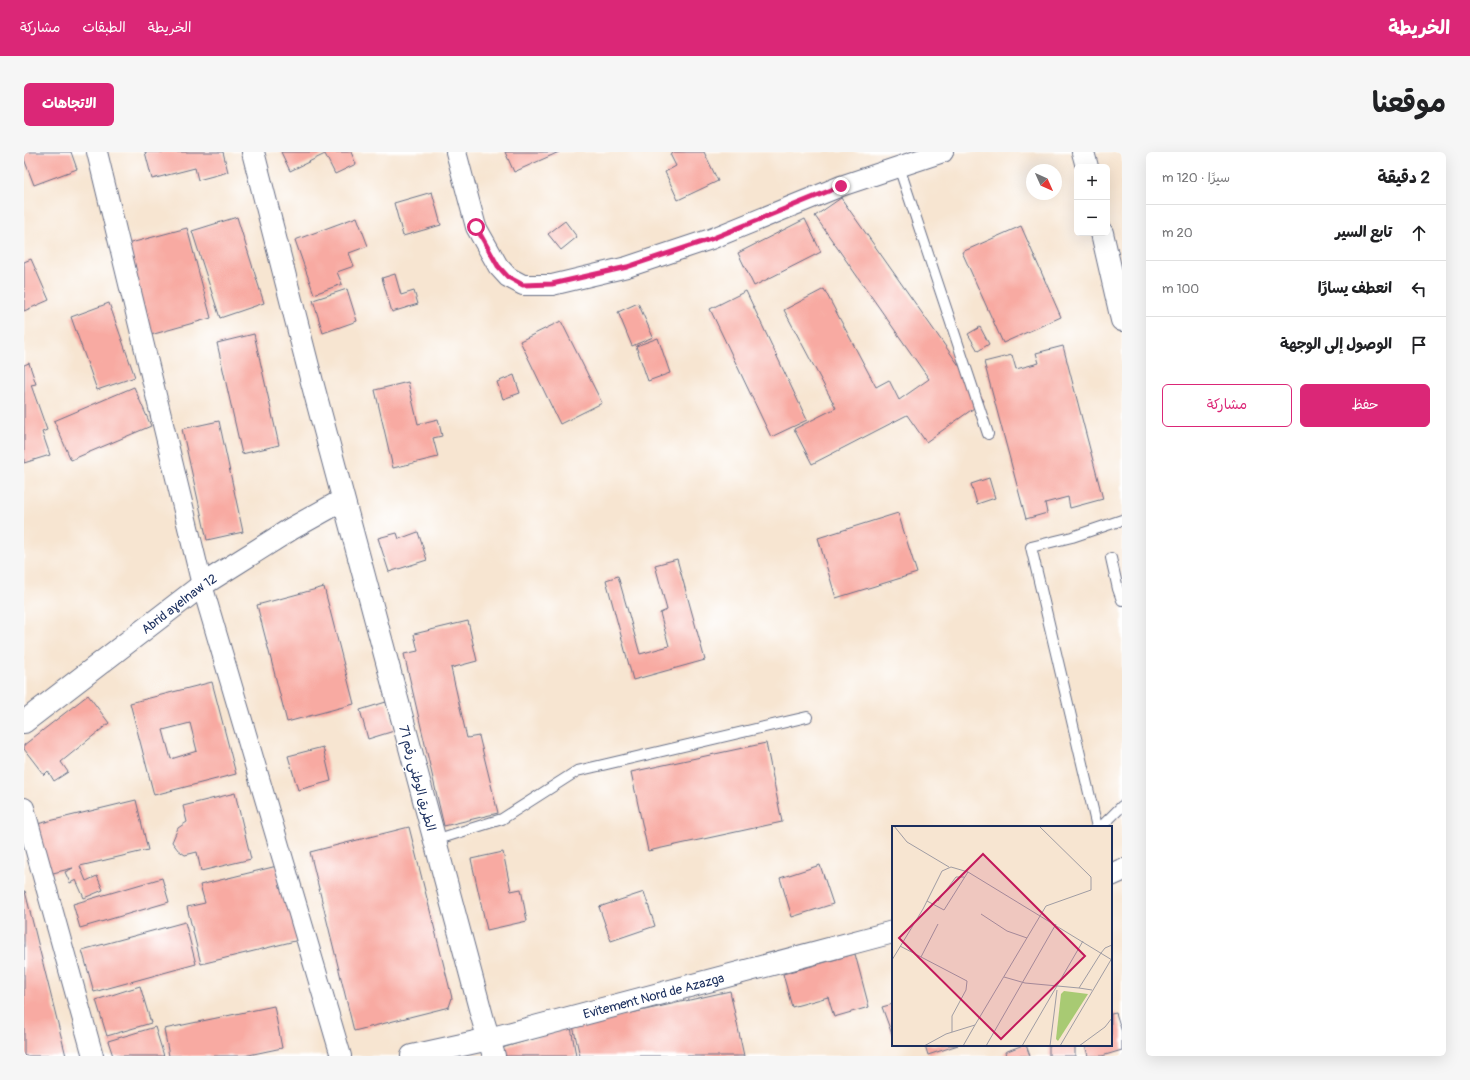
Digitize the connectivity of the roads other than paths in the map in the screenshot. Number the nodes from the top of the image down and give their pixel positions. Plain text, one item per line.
1 (97, 152) edge
2 (254, 152) edge
3 (456, 152) edge
4 (942, 152) edge
5 (1083, 152) edge
6 (1086, 164) edge
7 (899, 167) junction
8 (1103, 236) edge
9 (1122, 320) edge
10 (988, 434) dead end
11 (343, 500) junction
12 (1122, 520) edge
13 (1111, 558) dead end
14 (202, 585) junction
15 (1122, 600) edge
16 (807, 717) dead end
17 (24, 722) edge
18 (1122, 806) edge
19 (24, 808) edge
20 (1097, 826) edge
21 (1102, 826) edge
22 (435, 840) junction
23 (1122, 870) edge
24 (1112, 875) edge
25 (892, 932) edge
26 (491, 1047) edge
27 (92, 1056) edge
28 (341, 1056) edge
29 (412, 1056) edge

1 - 14 street
2 - 11 main road, الطريق الوطني رقم 71
3 - 7 street
4 - 7 street
5 - 6 main road
7 - 10 lane
8 - 9 main road
11 - 14 main road, Abrid aɣelnaw 12
11 - 22 main road, الطريق الوطني رقم 71
12 - 20 lane
13 - 15 lane
14 - 17 main road, Abrid aɣelnaw 12
14 - 28 street
16 - 22 lane
18 - 21 lane
19 - 27 street
22 - 26 main road, الطريق الوطني رقم 71
23 - 24 main road
25 - 26 main road, Evitement Nord de Azazga
26 - 29 main road, Evitement Nord de Azazga

